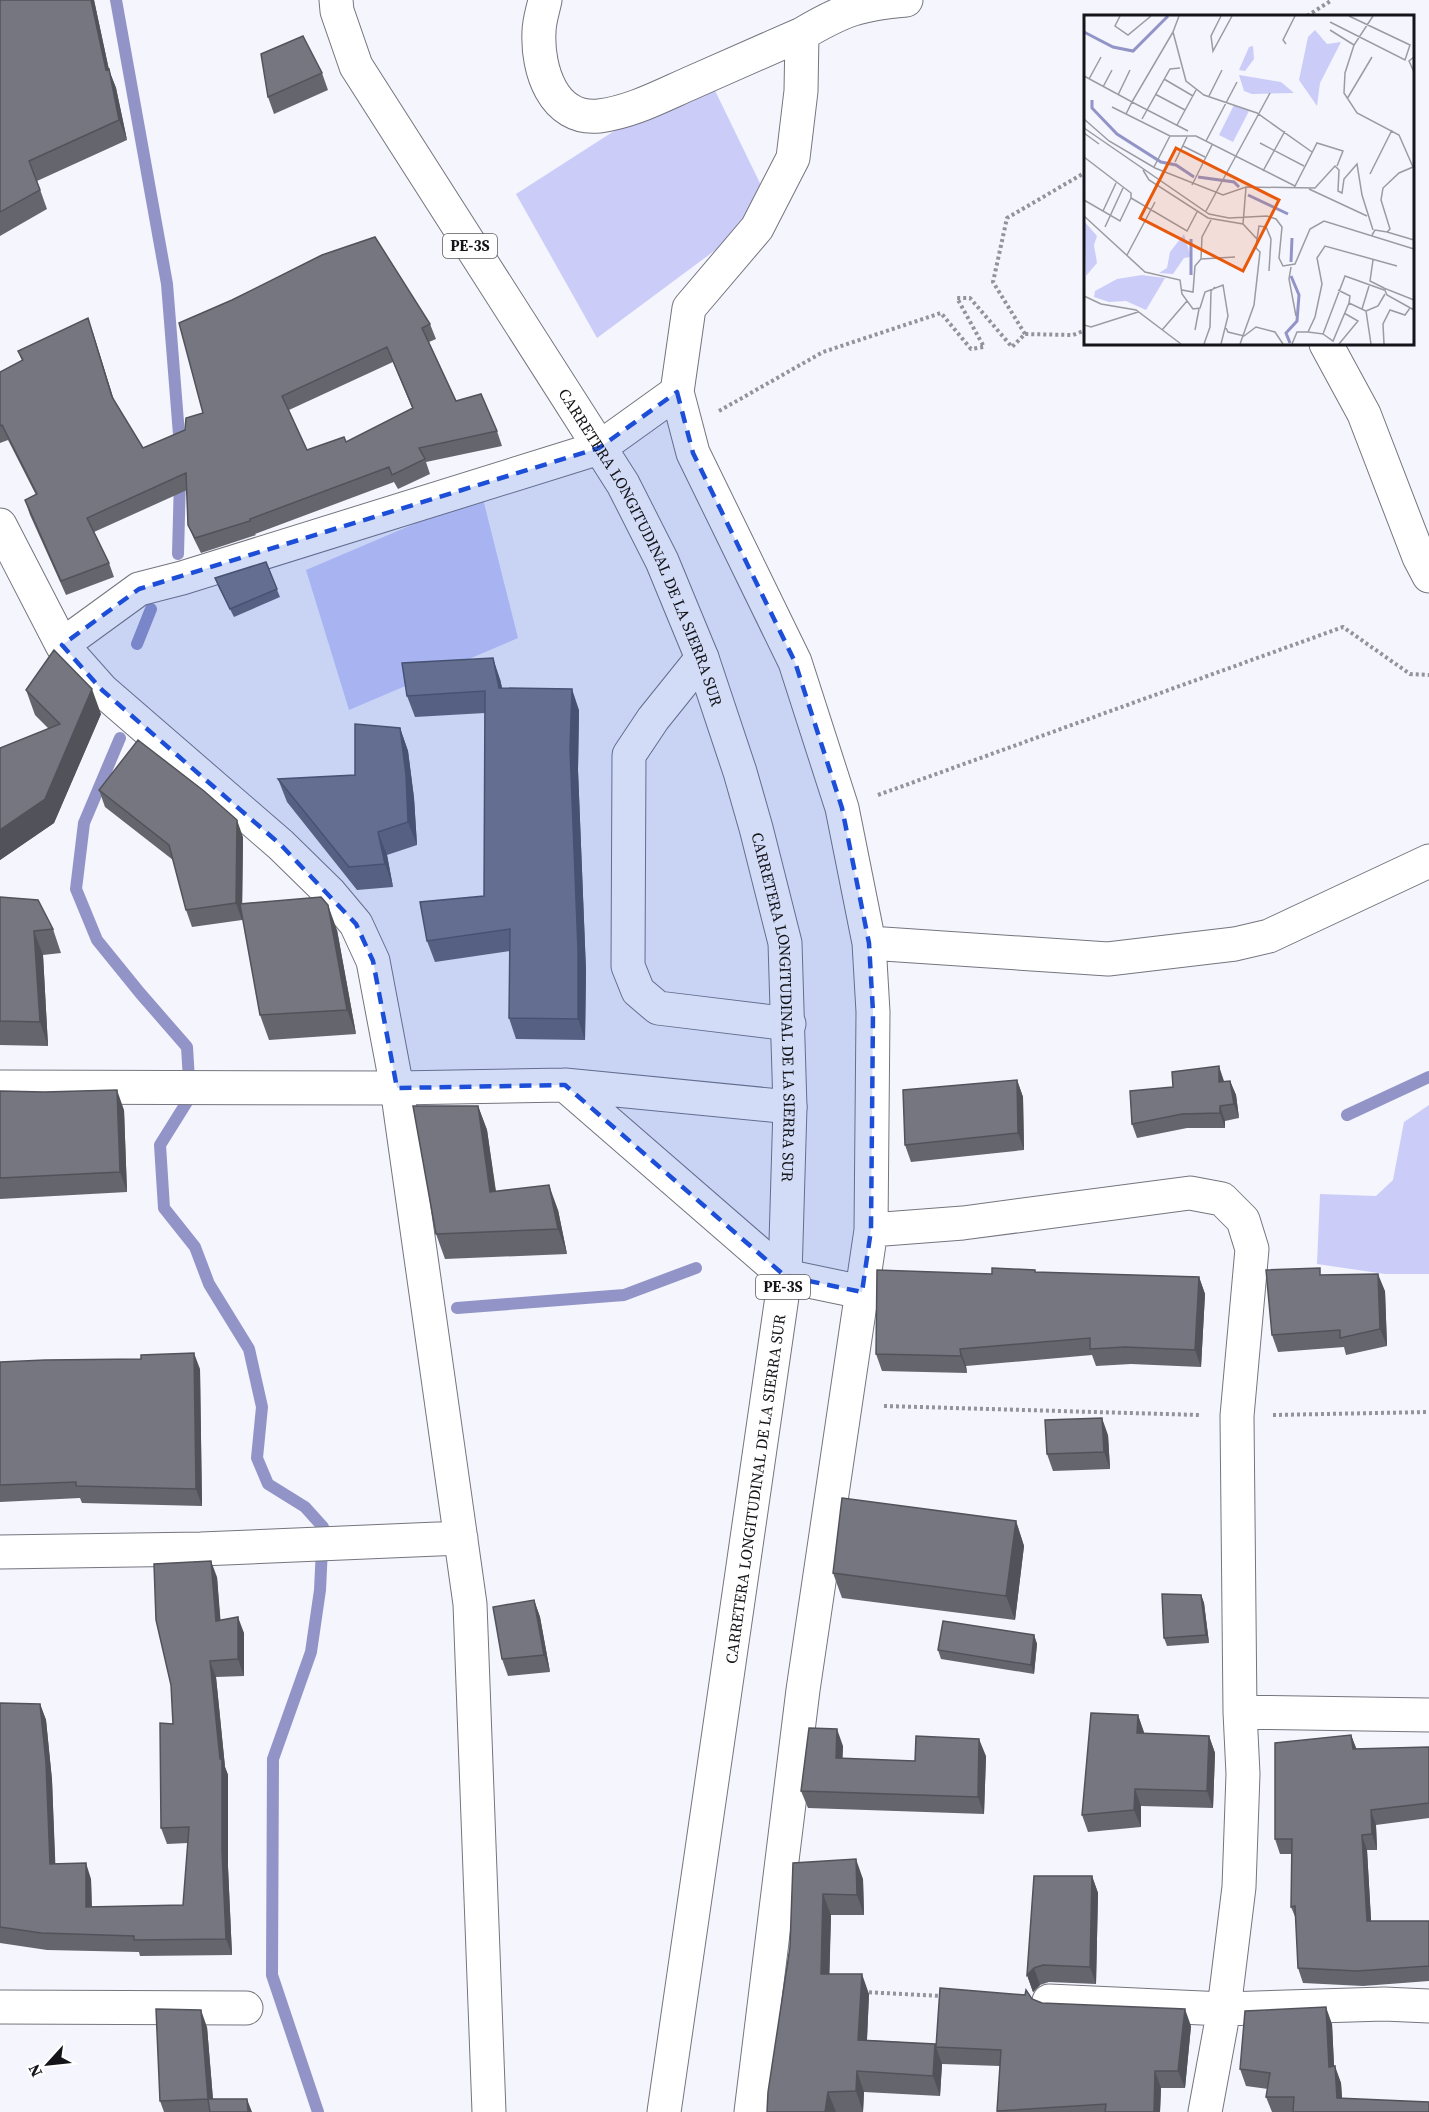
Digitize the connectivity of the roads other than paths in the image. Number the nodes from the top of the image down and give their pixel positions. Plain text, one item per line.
1 (336, 0) edge
2 (544, 0) edge
3 (906, 0) edge
4 (802, 34) junction
5 (1327, 345) edge
6 (677, 392) junction
7 (599, 448) junction
8 (0, 525) edge
9 (1429, 576) edge
10 (62, 645) junction
11 (702, 658) junction
12 (1429, 861) edge
13 (869, 943) junction
14 (789, 1024) junction
15 (565, 1085) junction
16 (0, 1087) edge
17 (397, 1088) junction
18 (790, 1107) junction
19 (871, 1230) junction
20 (785, 1276) junction
21 (862, 1292) junction
22 (460, 1538) junction
23 (0, 1552) edge
24 (1240, 1712) junction
25 (1429, 1715) edge
26 (1049, 2001) edge
27 (1429, 2006) edge
28 (0, 2007) edge
29 (246, 2008) dead end
30 (1224, 2009) junction
31 (489, 2112) edge
32 (664, 2112) edge
33 (751, 2112) edge
34 (1205, 2112) edge

1 - 7 main road, CARRETERA LONGITUDINAL DE LA SIERRA SUR / PE-3S
2 - 4 main road
3 - 4 main road
4 - 6 main road
5 - 9 main road
6 - 7 main road
6 - 13 main road
7 - 10 main road
7 - 11 main road, CARRETERA LONGITUDINAL DE LA SIERRA SUR / PE-3S
8 - 10 main road
10 - 17 main road
11 - 14 main road, CARRETERA LONGITUDINAL DE LA SIERRA SUR / PE-3S
11 - 14 main road
12 - 13 main road
13 - 19 main road
14 - 18 main road, CARRETERA LONGITUDINAL DE LA SIERRA SUR / PE-3S
15 - 17 main road
15 - 18 main road
15 - 20 main road
16 - 17 main road
17 - 22 main road
18 - 20 main road, CARRETERA LONGITUDINAL DE LA SIERRA SUR / PE-3S
19 - 21 main road
19 - 24 main road
20 - 21 main road
20 - 32 main road, CARRETERA LONGITUDINAL DE LA SIERRA SUR / PE-3S
21 - 33 main road
22 - 23 main road
22 - 31 main road
24 - 25 main road
24 - 30 main road
26 - 30 main road
27 - 30 main road
28 - 29 main road
30 - 34 main road

